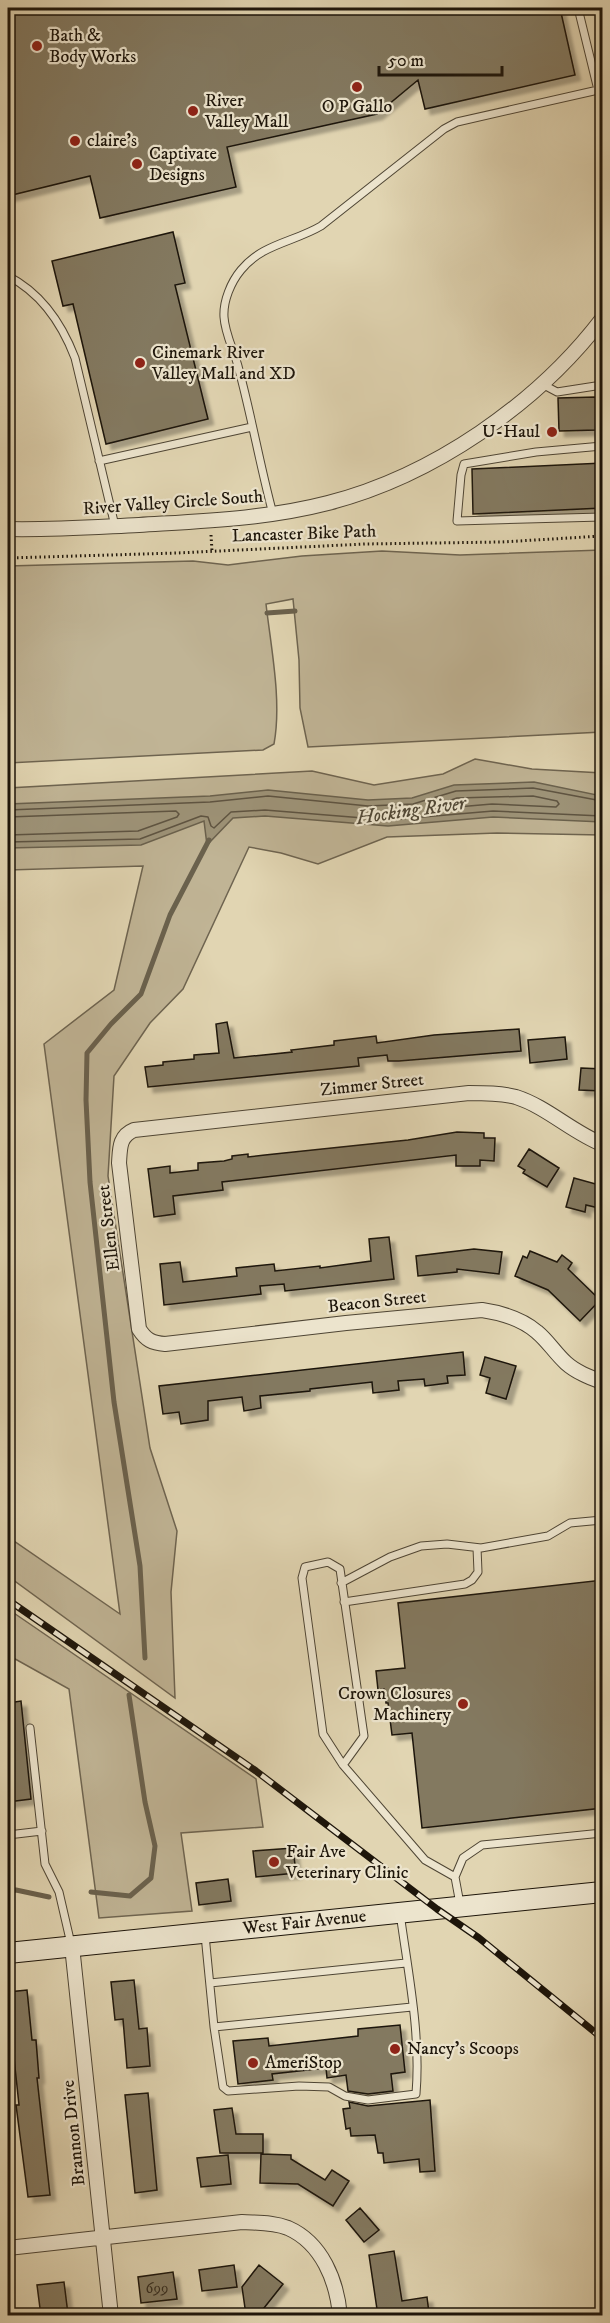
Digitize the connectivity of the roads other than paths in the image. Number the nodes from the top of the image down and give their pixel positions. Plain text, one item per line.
1 (578, 8) edge
2 (600, 91) edge
3 (8, 276) edge
4 (603, 319) edge
5 (542, 384) junction
6 (603, 385) edge
7 (252, 427) junction
8 (603, 446) edge
9 (453, 449) junction
10 (99, 460) junction
11 (464, 464) junction
12 (273, 514) junction
13 (603, 517) edge
14 (115, 526) junction
15 (8, 529) edge
16 (134, 1130) joint
17 (603, 1144) edge
18 (139, 1329) joint
19 (603, 1382) edge
20 (603, 1520) edge
21 (477, 1548) junction
22 (342, 1583) junction
23 (345, 1602) junction
24 (30, 1728) dead end
25 (343, 1765) junction
26 (42, 1831) junction
27 (603, 1833) edge
28 (8, 1835) edge
29 (455, 1877) junction
30 (603, 1892) edge
31 (460, 1906) junction
32 (400, 1913) junction
33 (205, 1933) junction
34 (72, 1946) junction
35 (8, 1953) edge
36 (406, 1962) junction
37 (210, 1983) junction
38 (412, 2007) junction
39 (214, 2027) junction
40 (103, 2238) junction
41 (8, 2248) edge
42 (111, 2316) edge
43 (340, 2316) edge

1 - 2 lane
2 - 7 lane
3 - 10 lane
4 - 5 street, River Valley Circle South
5 - 6 lane
5 - 9 street, River Valley Circle South
7 - 10 lane
7 - 12 lane
8 - 11 lane
9 - 11 lane
9 - 12 street, River Valley Circle South
10 - 14 lane
11 - 13 lane
12 - 14 street, River Valley Circle South
14 - 15 street, River Valley Circle South
16 - 17 street, Zimmer Street
16 - 18 street, Ellen Street
18 - 19 street, Beacon Street
20 - 21 lane
21 - 22 lane
21 - 23 lane
22 - 23 lane
22 - 25 lane
23 - 25 lane
24 - 26 lane
25 - 29 lane
26 - 28 lane
26 - 34 lane
27 - 29 lane
29 - 31 lane
30 - 31 street, West Fair Avenue
31 - 32 street, West Fair Avenue
32 - 33 street, West Fair Avenue
32 - 36 lane
33 - 34 street, West Fair Avenue
33 - 37 lane
34 - 35 street, West Fair Avenue
34 - 40 street, Brannon Drive
36 - 37 lane
36 - 38 lane
37 - 39 lane
38 - 39 lane
38 - 39 lane
40 - 41 street
40 - 42 street, Brannon Drive
40 - 43 street

